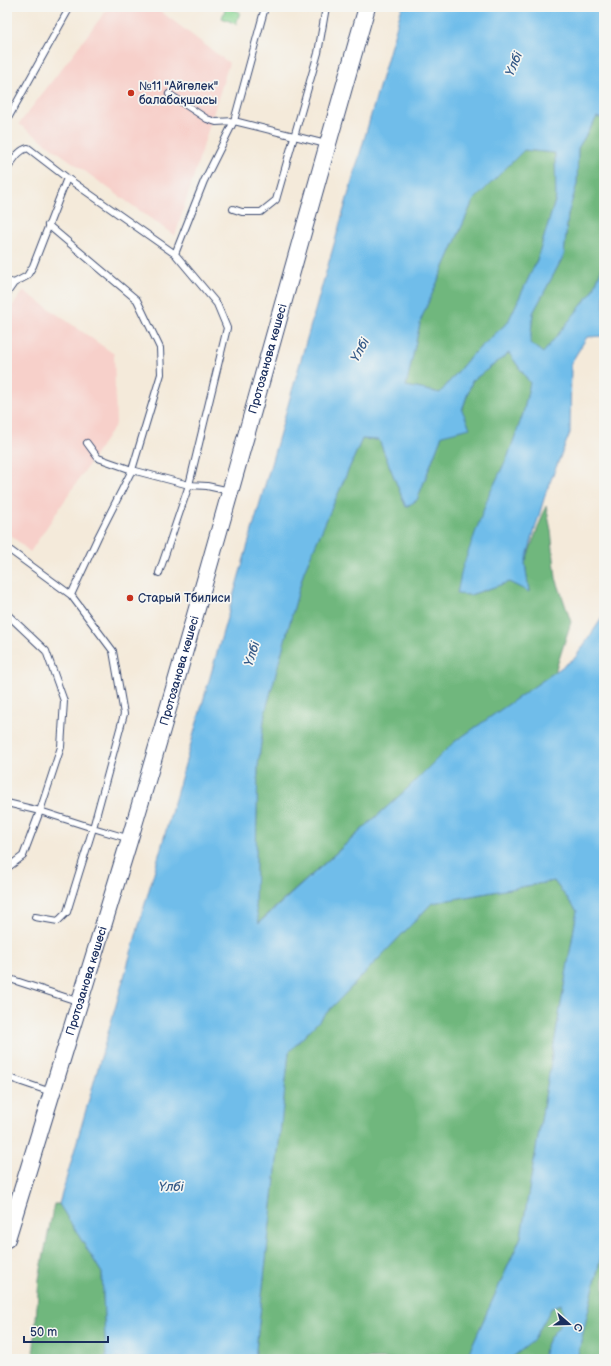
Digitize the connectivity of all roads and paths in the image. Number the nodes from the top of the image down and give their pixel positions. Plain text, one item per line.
1 (70, 7) edge
2 (263, 7) edge
3 (326, 7) edge
4 (367, 7) edge
5 (169, 94) dead end
6 (7, 120) edge
7 (234, 121) junction
8 (294, 135) junction
9 (327, 144) junction
10 (7, 169) edge
11 (67, 178) junction
12 (233, 209) dead end
13 (48, 225) junction
14 (175, 254) junction
15 (7, 280) edge
16 (14, 283) junction
17 (7, 293) edge
18 (87, 444) dead end
19 (132, 470) junction
20 (189, 485) junction
21 (231, 492) junction
22 (7, 548) edge
23 (160, 573) dead end
24 (72, 595) junction
25 (7, 614) edge
26 (7, 803) edge
27 (40, 811) junction
28 (93, 828) junction
29 (130, 839) junction
30 (7, 868) edge
31 (35, 917) dead end
32 (7, 978) edge
33 (80, 1002) junction
34 (7, 1077) edge
35 (51, 1092) junction
36 (7, 1239) edge

1 - 6 lane
2 - 7 lane
3 - 8 lane
4 - 9 street, Протозанова көшесі
5 - 7 lane
7 - 8 lane
7 - 14 lane
8 - 9 lane
8 - 12 lane
9 - 21 street, Протозанова көшесі
10 - 11 lane
11 - 13 lane
11 - 14 lane
13 - 16 lane
13 - 19 lane
14 - 20 lane
15 - 16 lane
16 - 17 lane
18 - 19 lane
19 - 20 lane
19 - 24 lane
20 - 21 lane
20 - 23 lane
21 - 29 street, Протозанова көшесі
22 - 24 lane
24 - 28 lane
25 - 27 lane
26 - 27 lane
27 - 28 lane
27 - 30 lane
28 - 29 lane
28 - 31 lane
29 - 33 street, Протозанова көшесі
32 - 33 lane
33 - 35 street, Протозанова көшесі
34 - 35 lane
35 - 36 street, Протозанова көшесі

